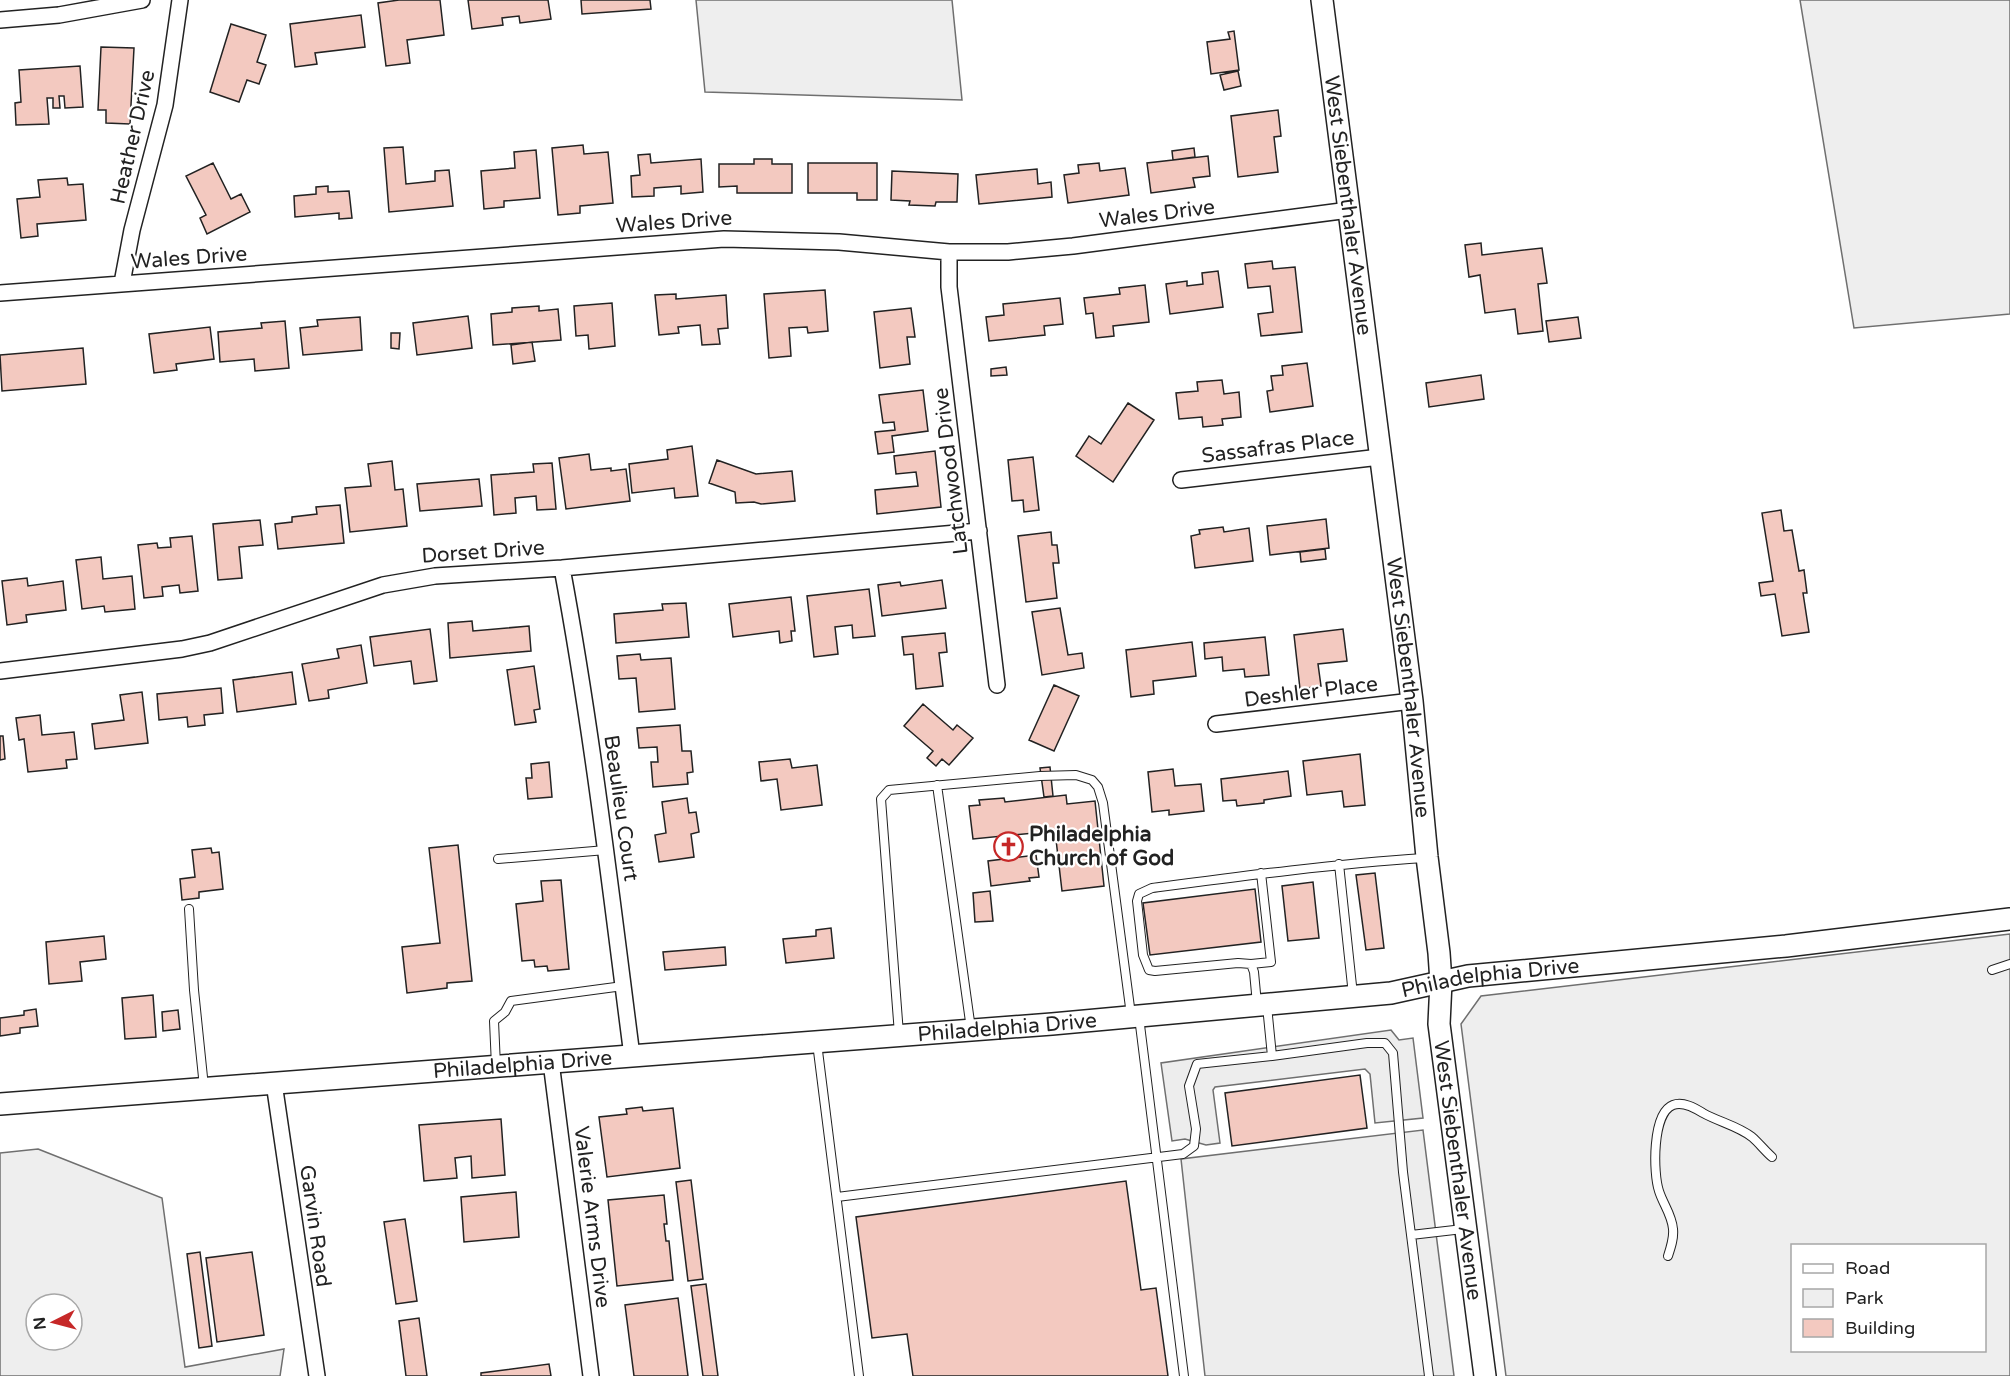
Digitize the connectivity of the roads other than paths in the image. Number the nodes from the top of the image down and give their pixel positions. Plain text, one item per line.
1 (142, 0) edge
2 (180, 0) edge
3 (1322, 0) edge
4 (0, 20) edge
5 (1349, 210) junction
6 (949, 252) junction
7 (122, 283) junction
8 (0, 293) edge
9 (1380, 457) junction
10 (1181, 480) dead end
11 (979, 531) junction
12 (562, 568) junction
13 (0, 670) edge
14 (997, 685) dead end
15 (1412, 701) junction
16 (1216, 724) dead end
17 (937, 785) junction
18 (606, 850) junction
19 (1427, 857) junction
20 (498, 859) dead end
21 (1339, 864) junction
22 (1261, 873) junction
23 (189, 909) dead end
24 (2010, 919) edge
25 (1251, 964) junction
26 (2010, 964) edge
27 (1992, 970) dead end
28 (1441, 982) junction
29 (623, 986) junction
30 (1353, 996) junction
31 (1262, 1005) junction
32 (1135, 1017) junction
33 (971, 1030) junction
34 (899, 1036) junction
35 (817, 1042) junction
36 (632, 1056) junction
37 (1272, 1056) junction
38 (551, 1062) junction
39 (496, 1066) junction
40 (273, 1083) junction
41 (205, 1088) junction
42 (0, 1104) edge
43 (1772, 1157) dead end
44 (1157, 1158) junction
45 (837, 1197) junction
46 (1466, 1229) junction
47 (1411, 1235) junction
48 (1668, 1256) dead end
49 (317, 1376) edge
50 (591, 1376) edge
51 (859, 1376) edge
52 (1184, 1376) edge
53 (1429, 1376) edge
54 (1485, 1376) edge

1 - 4 street
2 - 7 street, Heather Drive
3 - 5 main road, West Siebenthaler Avenue
5 - 6 street, Wales Drive
5 - 9 main road, West Siebenthaler Avenue
6 - 7 street, Wales Drive
6 - 11 street, Latchwood Drive
7 - 8 street, Wales Drive
9 - 10 street, Sassafras Place
9 - 15 main road, West Siebenthaler Avenue
11 - 12 street, Dorset Drive
11 - 14 street, Latchwood Drive
12 - 13 street, Dorset Drive
12 - 18 street, Beaulieu Court
15 - 16 street, Deshler Place
15 - 19 main road, West Siebenthaler Avenue
17 - 32 lane
17 - 33 lane
17 - 34 lane
18 - 20 lane
18 - 29 street, Beaulieu Court
19 - 21 lane
19 - 28 main road, West Siebenthaler Avenue
21 - 22 lane
21 - 30 lane
22 - 25 lane
22 - 25 lane
23 - 41 lane
24 - 28 main road, Philadelphia Drive
25 - 31 lane
26 - 27 lane
28 - 30 main road, Philadelphia Drive
28 - 46 main road, West Siebenthaler Avenue
29 - 36 street, Beaulieu Court
29 - 39 lane
30 - 31 main road, Philadelphia Drive
31 - 32 main road, Philadelphia Drive
31 - 37 lane
32 - 33 main road, Philadelphia Drive
32 - 44 lane
33 - 34 main road, Philadelphia Drive
34 - 35 main road, Philadelphia Drive
35 - 36 main road, Philadelphia Drive
35 - 45 lane
36 - 38 main road, Philadelphia Drive
37 - 44 lane
37 - 47 lane
38 - 39 main road, Philadelphia Drive
38 - 50 street, Valerie Arms Drive
39 - 40 main road, Philadelphia Drive
40 - 41 main road, Philadelphia Drive
40 - 49 street, Garvin Road
41 - 42 main road, Philadelphia Drive
43 - 48 lane
44 - 45 lane
44 - 52 lane
45 - 51 lane
46 - 47 lane
46 - 54 main road, West Siebenthaler Avenue
47 - 53 lane

